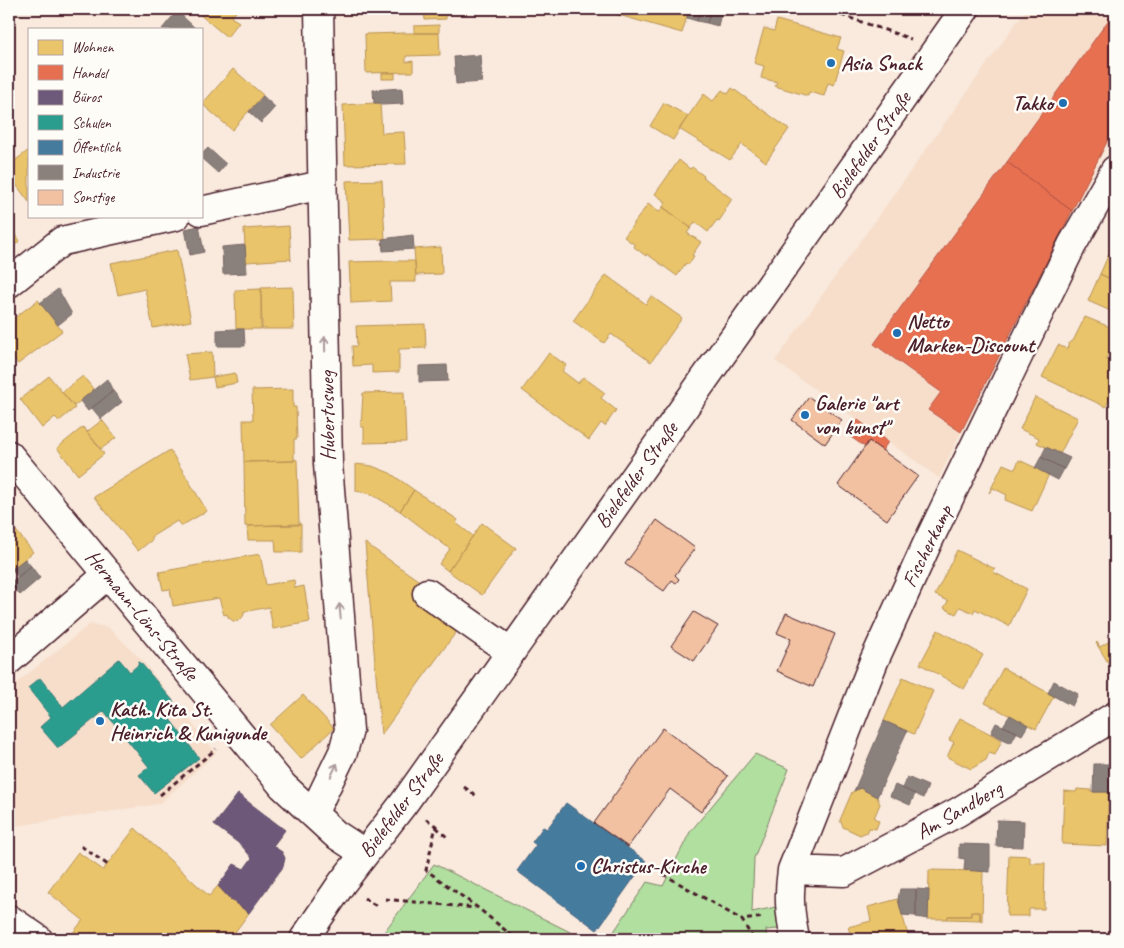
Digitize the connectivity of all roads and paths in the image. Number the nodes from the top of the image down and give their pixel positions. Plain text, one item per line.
1 (319, 9) edge
2 (824, 9) edge
3 (965, 9) edge
4 (934, 53) junction
5 (1115, 170) edge
6 (322, 184) junction
7 (202, 211) edge
8 (167, 218) edge
9 (9, 283) edge
10 (9, 455) edge
11 (108, 574) junction
12 (427, 593) dead end
13 (511, 652) junction
14 (9, 660) edge
15 (1115, 716) edge
16 (237, 731) junction
17 (464, 787) dead end
18 (160, 796) dead end
19 (478, 797) dead end
20 (404, 803) junction
21 (313, 814) junction
22 (436, 826) junction
23 (449, 838) dead end
24 (81, 846) dead end
25 (364, 853) junction
26 (108, 865) dead end
27 (792, 870) junction
28 (662, 874) dead end
29 (385, 899) dead end
30 (478, 908) junction
31 (9, 919) edge
32 (742, 920) junction
33 (793, 926) edge
34 (37, 939) edge
35 (304, 939) edge
36 (516, 939) edge
37 (753, 939) edge

1 - 6 street, Hubertusweg
2 - 4 path
3 - 4 street, Bielefelder Straße
4 - 13 street, Bielefelder Straße
5 - 27 street, Fischerkamp
6 - 7 street
21 -> 6 street, Hubertusweg
8 - 9 street
10 - 11 street, Hermann-Löns-Straße
11 - 14 street
11 - 16 street, Hermann-Löns-Straße
12 - 13 street
13 - 20 street, Bielefelder Straße
15 - 27 street, Am Sandberg
16 - 18 path
16 - 21 street, Hermann-Löns-Straße
17 - 19 path
20 - 22 path
20 - 25 street, Bielefelder Straße
21 - 25 street, Hermann-Löns-Straße
22 - 23 path
22 - 30 path
24 - 26 path
25 - 35 street, Bielefelder Straße
27 - 33 street, Fischerkamp
28 - 32 path
29 - 30 path
30 - 36 path
31 - 34 street
32 - 33 path
32 - 37 path

